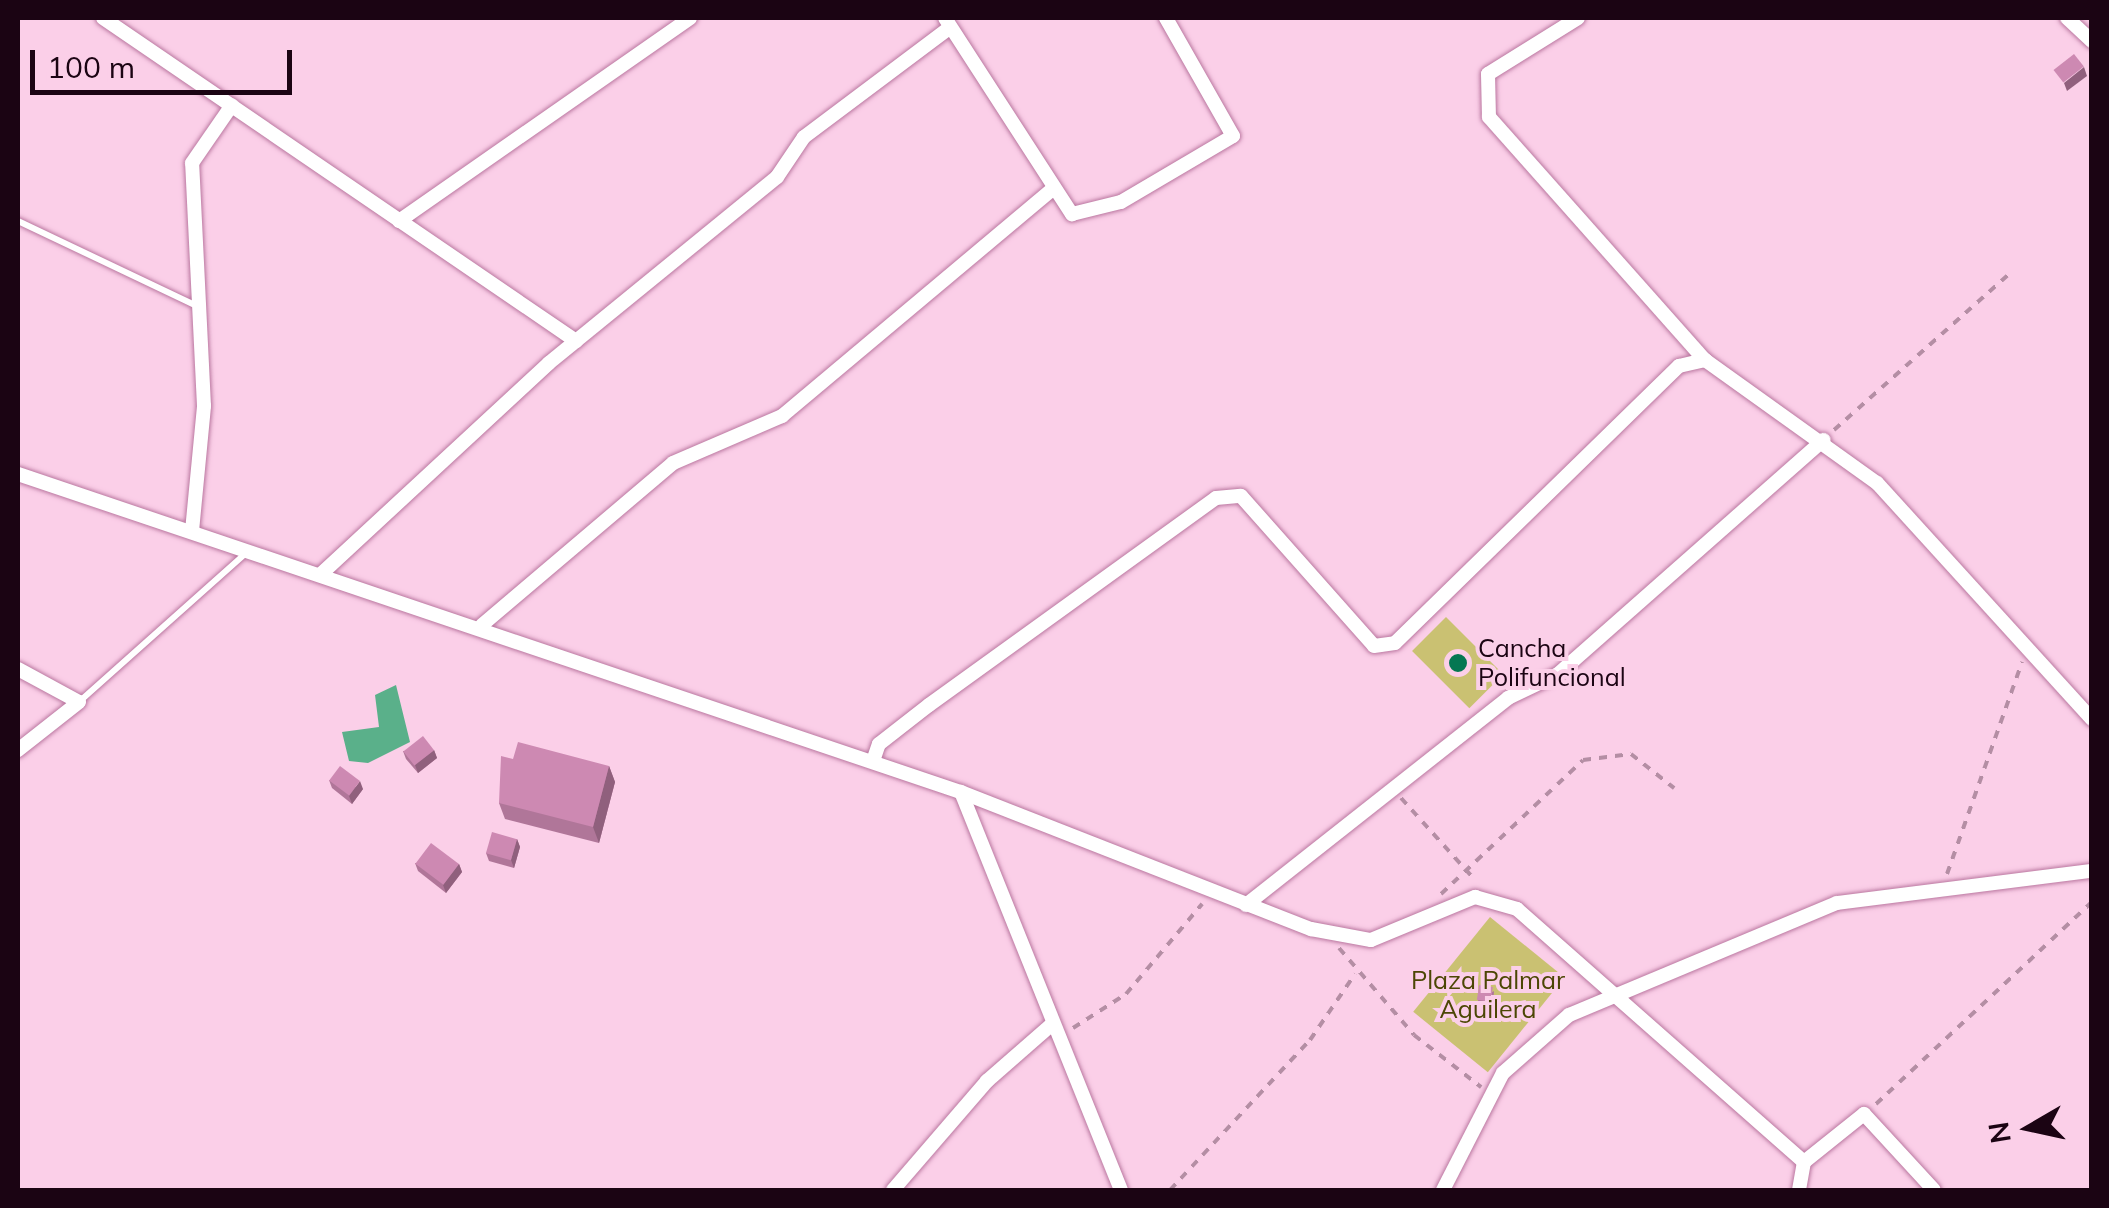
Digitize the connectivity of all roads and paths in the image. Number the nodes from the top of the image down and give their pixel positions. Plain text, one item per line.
1 (103, 18) edge
2 (690, 18) edge
3 (1166, 18) edge
4 (2067, 18) edge
5 (1575, 19) edge
6 (947, 23) edge
7 (2092, 41) edge
8 (232, 104) junction
9 (1050, 191) junction
10 (399, 220) junction
11 (18, 221) edge
12 (2010, 273) dead end
13 (201, 308) junction
14 (576, 341) junction
15 (1705, 360) junction
16 (1823, 440) junction
17 (18, 474) edge
18 (192, 531) junction
19 (247, 552) junction
20 (320, 575) junction
21 (482, 626) junction
22 (2028, 644) junction
23 (18, 668) edge
24 (79, 702) junction
25 (2092, 719) edge
26 (18, 750) edge
27 (872, 761) junction
28 (1391, 788) junction
29 (1674, 788) dead end
30 (962, 792) junction
31 (1464, 868) junction
32 (2092, 872) edge
33 (1944, 884) junction
34 (1212, 892) junction
35 (1495, 902) junction
36 (2092, 902) edge
37 (1246, 904) junction
38 (1430, 918) junction
39 (1333, 934) junction
40 (1355, 974) junction
41 (1612, 996) junction
42 (1051, 1025) junction
43 (1057, 1046) junction
44 (1493, 1096) junction
45 (1864, 1114) junction
46 (1804, 1162) junction
47 (893, 1190) edge
48 (1121, 1190) edge
49 (1170, 1190) edge
50 (1443, 1190) edge
51 (1799, 1190) edge
52 (1934, 1190) edge

1 - 8 street
2 - 10 street
3 - 9 street
4 - 7 street
5 - 15 street
6 - 9 street
6 - 14 street
8 - 10 street
8 - 13 street
9 - 21 street
10 - 14 street
11 - 13 lane
12 - 16 path
13 - 18 street
14 - 20 street
15 - 16 street
15 - 27 street
16 - 22 street
16 - 28 street
17 - 18 street
18 - 19 street
19 - 20 street
19 - 24 lane
20 - 21 street
21 - 27 street
22 - 25 street
22 - 33 path
23 - 24 street
24 - 26 street
27 - 30 street
28 - 31 path
28 - 37 street
29 - 31 path
30 - 34 street
30 - 42 street
31 - 35 path
31 - 38 path
32 - 33 street
33 - 41 street
34 - 37 street
34 - 43 path
35 - 38 street
35 - 41 street
36 - 45 path
37 - 39 street
38 - 39 street
39 - 40 path
40 - 44 path
40 - 49 path
41 - 44 street
41 - 46 street
42 - 43 street
42 - 47 street
43 - 48 street
44 - 50 street
45 - 46 street
45 - 52 street
46 - 51 street

